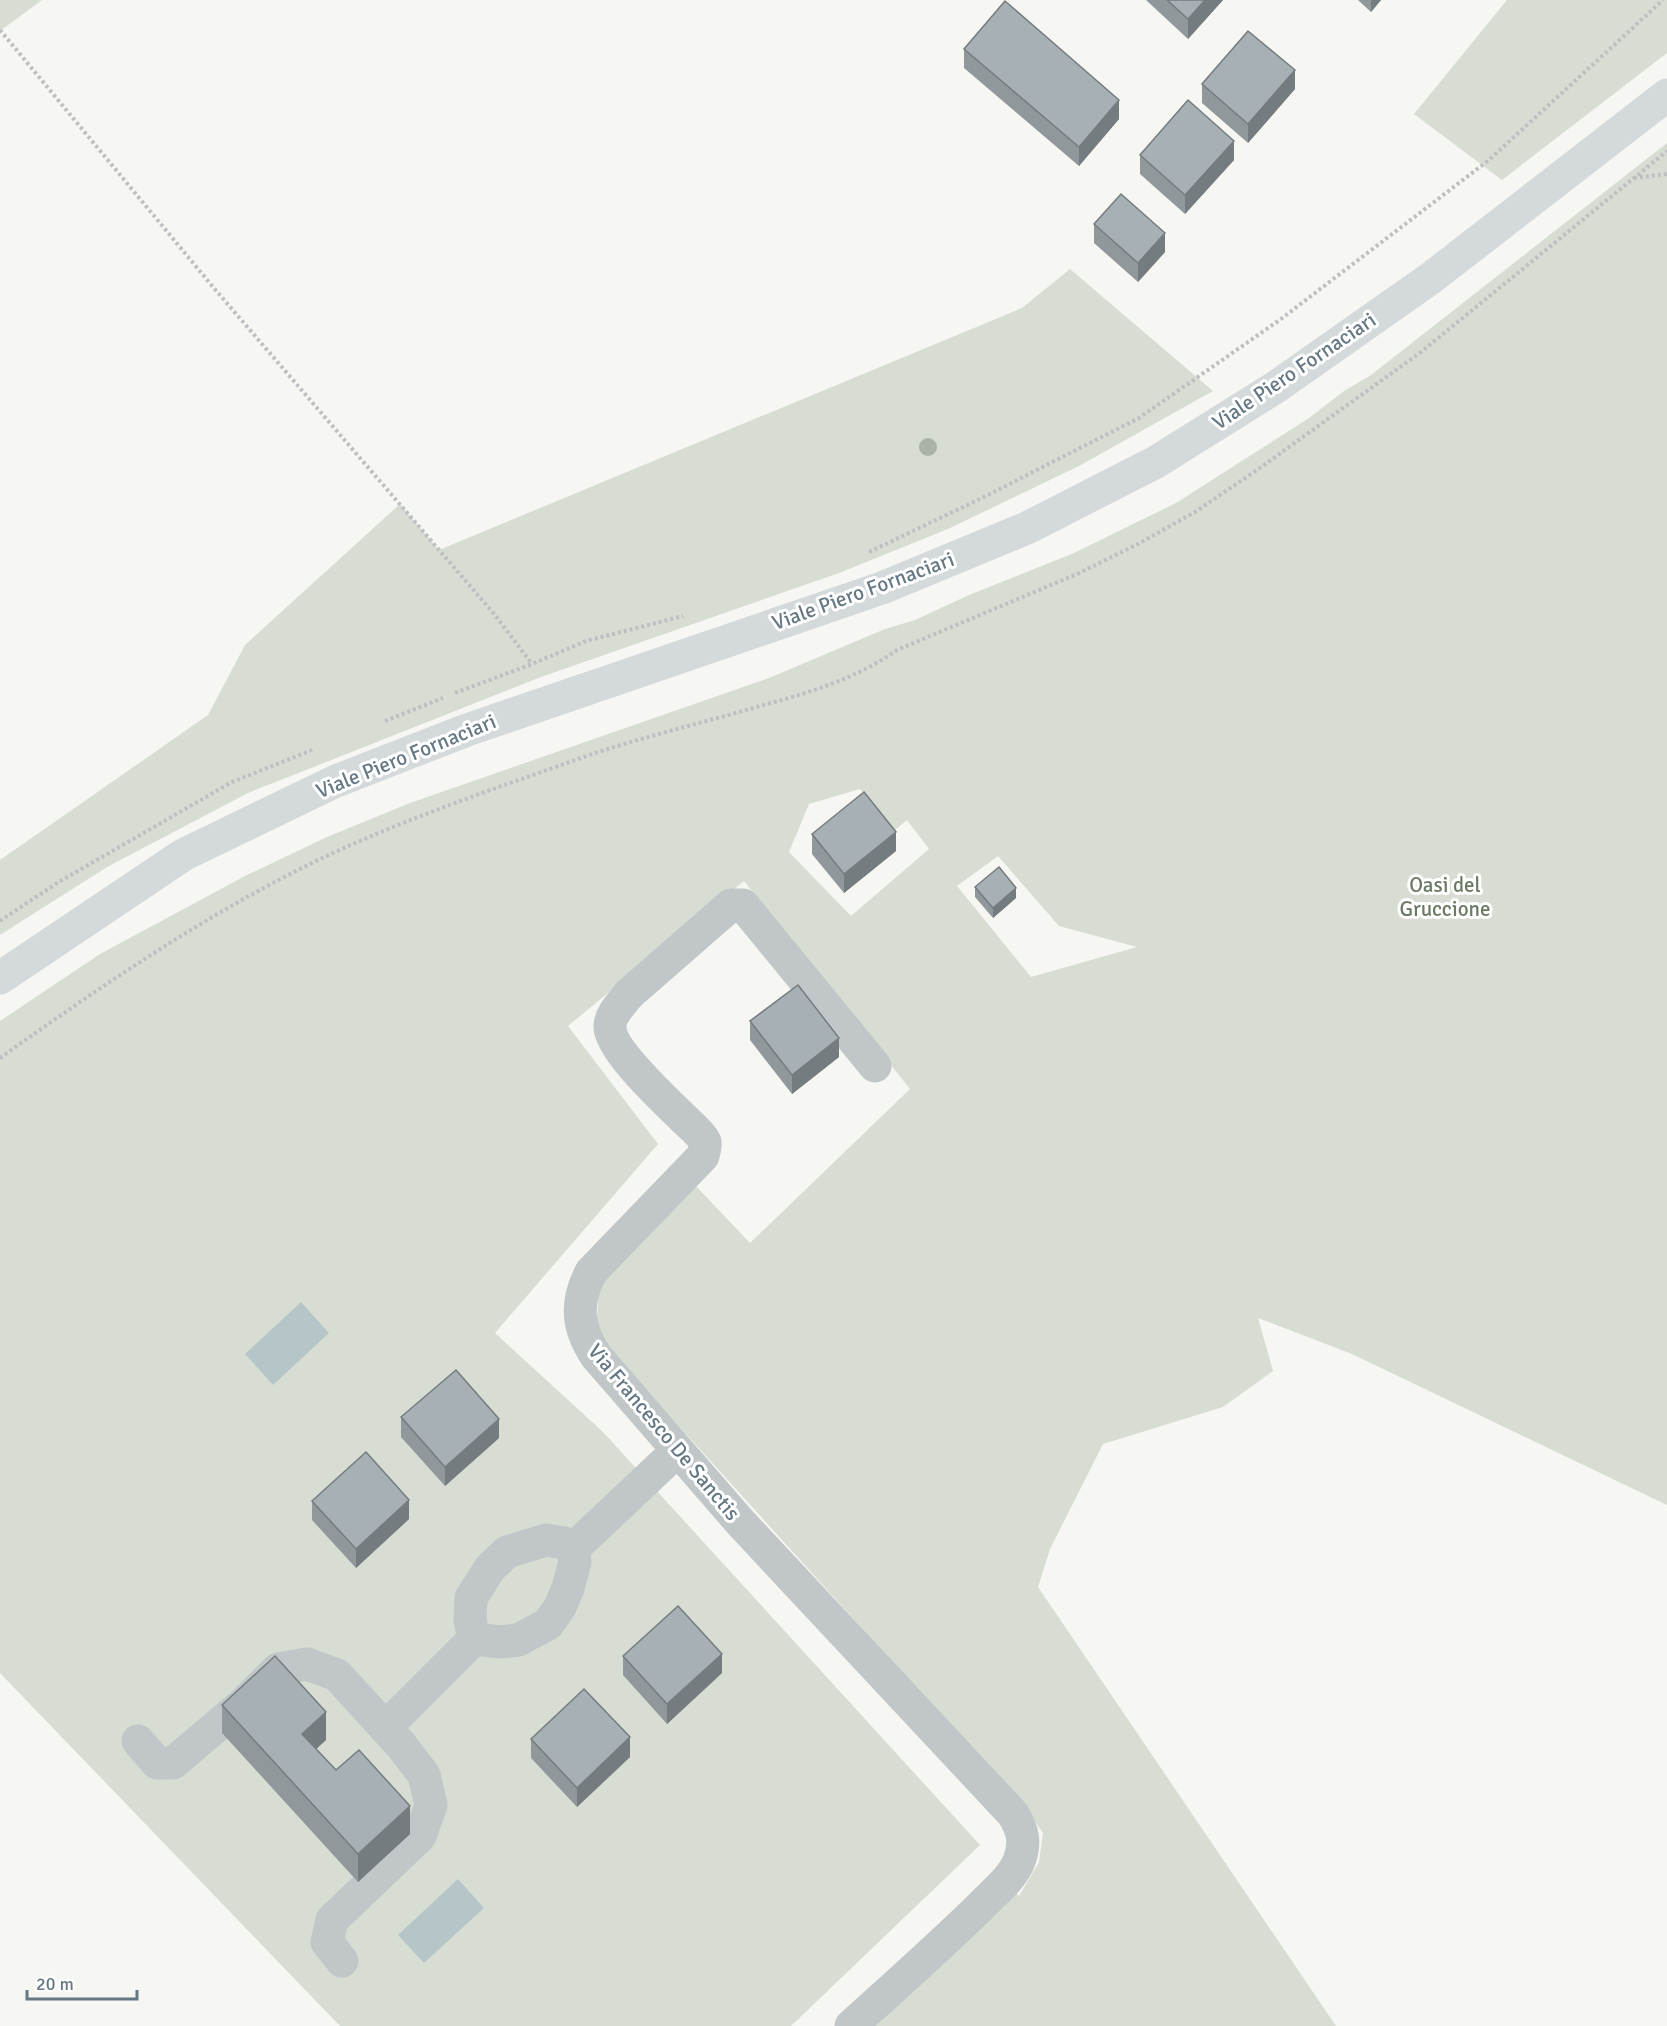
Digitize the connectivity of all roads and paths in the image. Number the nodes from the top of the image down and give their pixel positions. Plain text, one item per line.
1 (1663, 0) edge
2 (0, 30) edge
3 (1667, 94) edge
4 (1667, 151) edge
5 (1667, 174) edge
6 (867, 553) dead end
7 (689, 614) dead end
8 (532, 664) junction
9 (382, 722) dead end
10 (318, 748) dead end
11 (0, 921) edge
12 (0, 978) edge
13 (875, 1066) dead end
14 (677, 1451) junction
15 (573, 1549) junction
16 (474, 1639) junction
17 (385, 1728) junction
18 (138, 1741) dead end
19 (342, 1961) dead end
20 (851, 2026) edge

1 - 6 path
2 - 8 path
3 - 12 main road, Viale Piero Fornaciari
4 - 5 path
7 - 8 path
8 - 9 path
10 - 11 path
13 - 14 street, Via Francesco De Sanctis
14 - 15 street
14 - 20 street, Via Francesco De Sanctis
15 - 16 street
15 - 16 street
16 - 17 street
17 - 18 street
17 - 19 street

